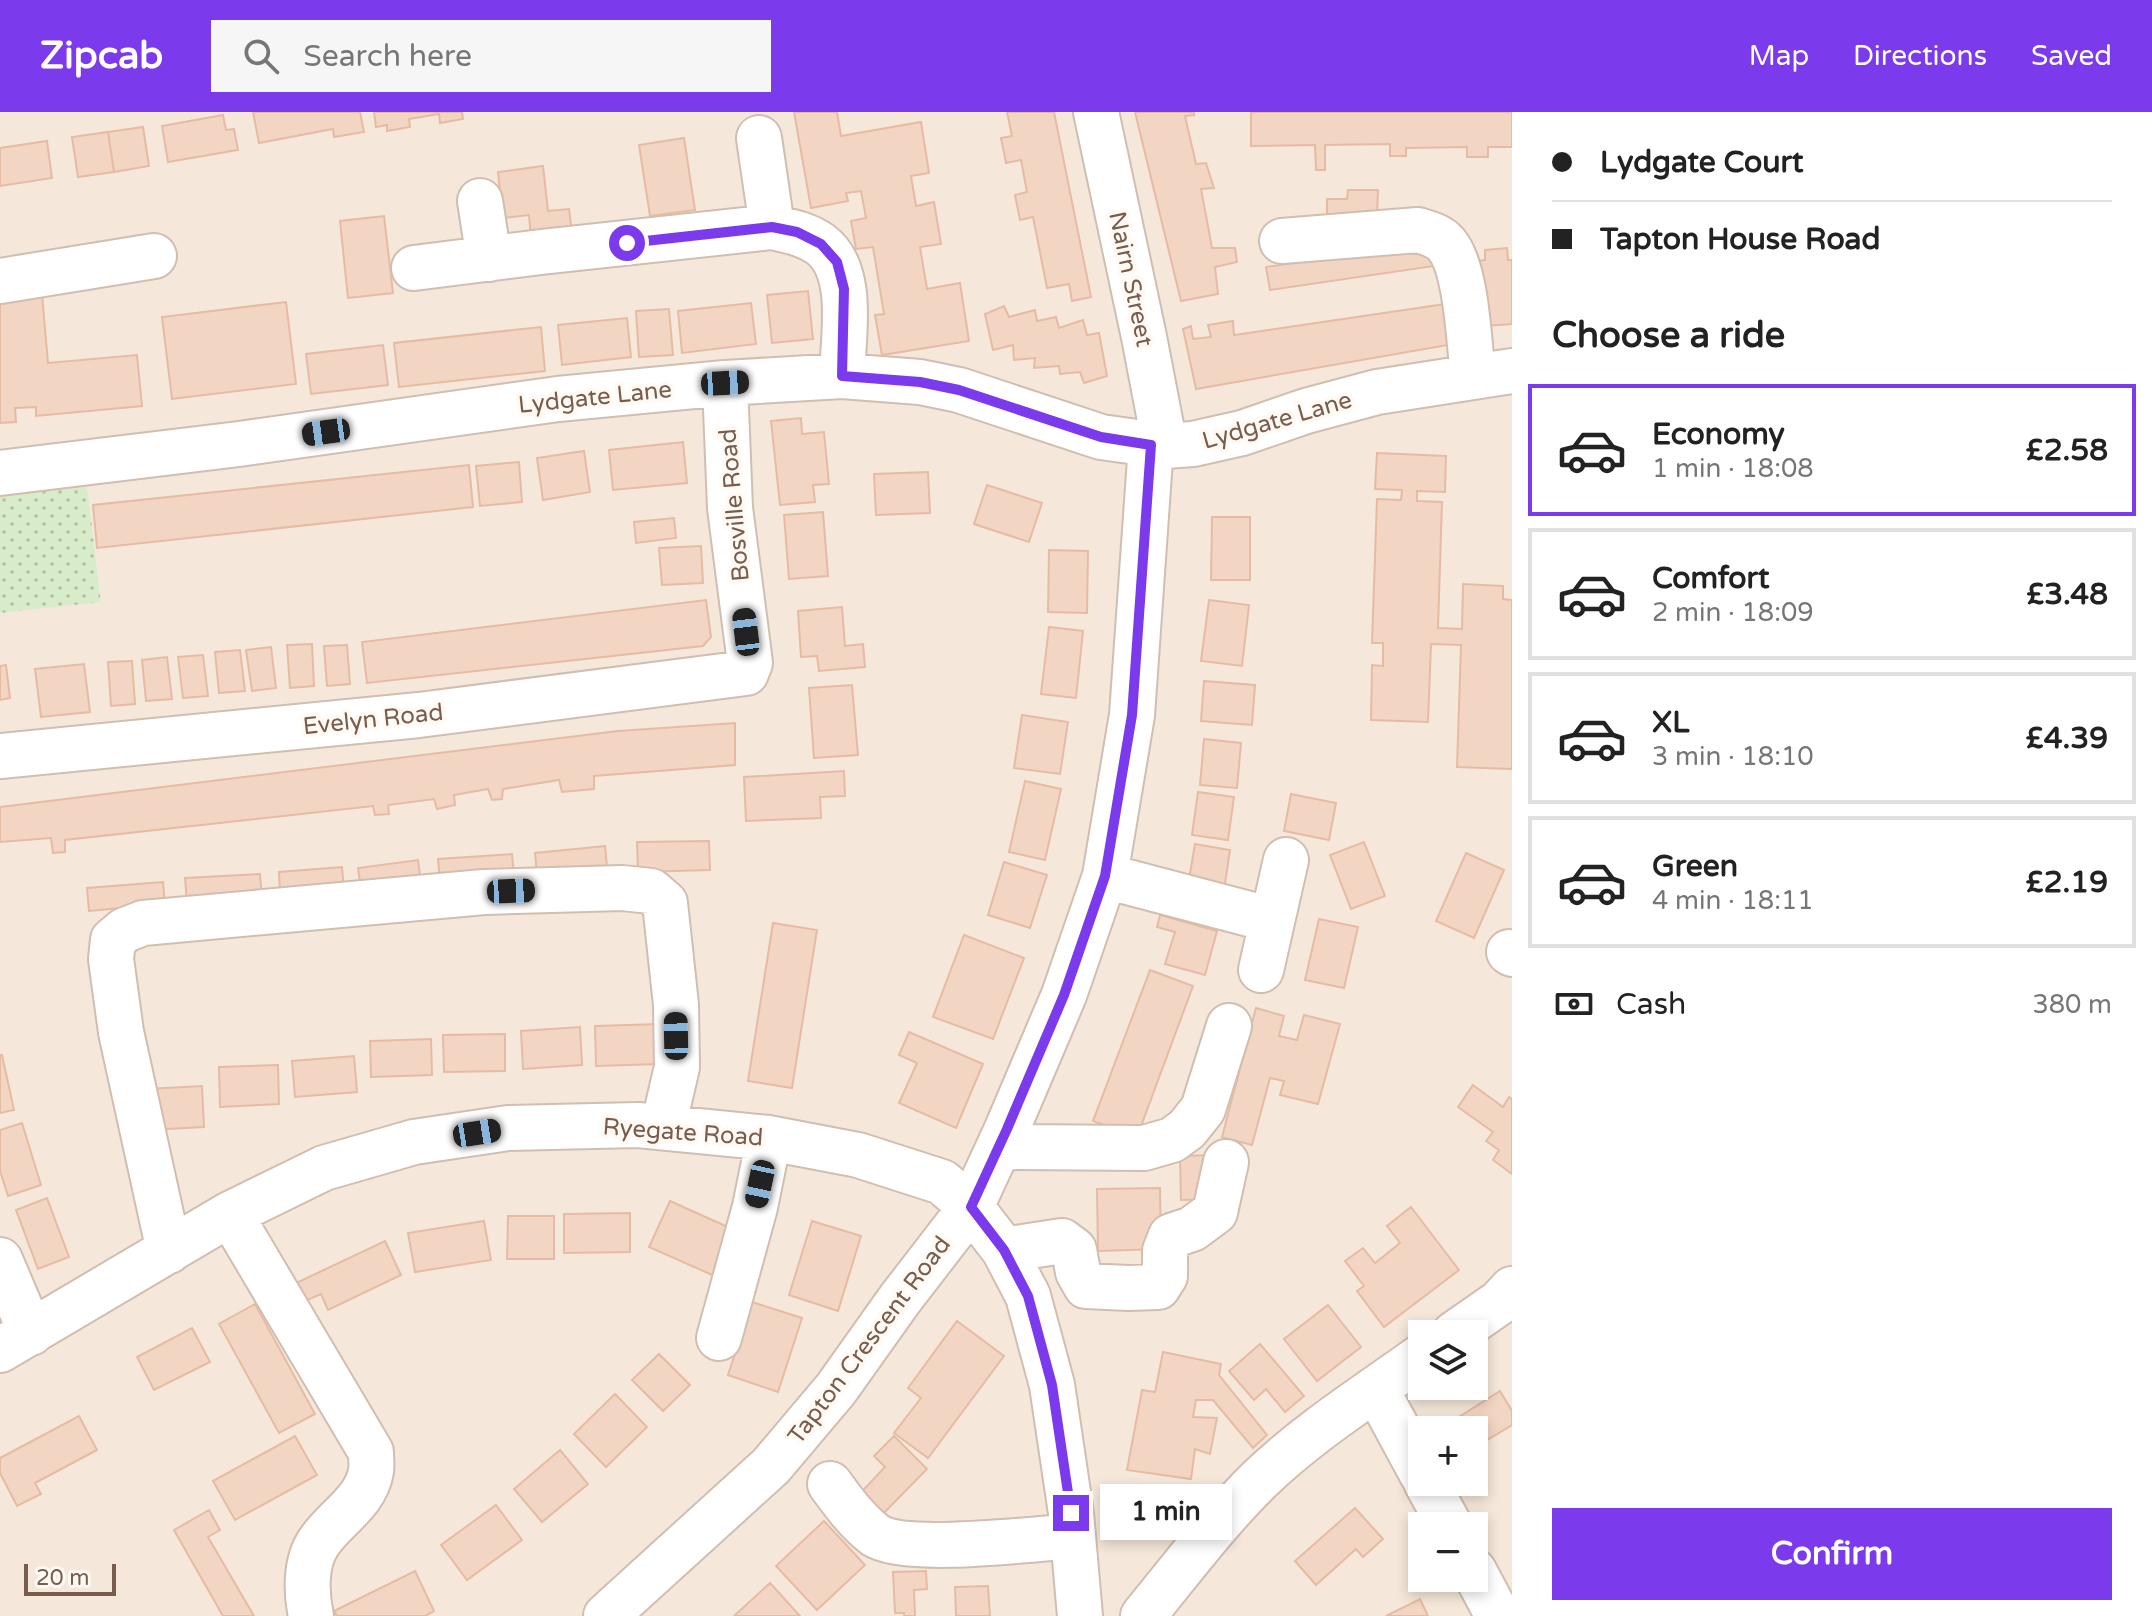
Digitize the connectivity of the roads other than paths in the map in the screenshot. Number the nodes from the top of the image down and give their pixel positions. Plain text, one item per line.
1 (1096, 112) edge
2 (759, 138) dead end
3 (480, 201) dead end
4 (772, 227) junction
5 (1282, 241) dead end
6 (154, 256) dead end
7 (489, 259) junction
8 (414, 268) dead end
9 (0, 281) edge
10 (842, 376) junction
11 (1502, 379) edge
12 (725, 383) junction
13 (1158, 446) junction
14 (0, 473) edge
15 (746, 673) joint
16 (0, 756) edge
17 (1286, 860) dead end
18 (1105, 876) junction
19 (1272, 920) junction
20 (1261, 970) dead end
21 (1229, 1026) dead end
22 (663, 1127) junction
23 (769, 1138) junction
24 (999, 1147) junction
25 (1226, 1162) dead end
26 (971, 1207) junction
27 (230, 1214) junction
28 (1004, 1250) junction
29 (169, 1251) junction
30 (0, 1260) edge
31 (1512, 1289) edge
32 (1474, 1320) edge
33 (719, 1338) dead end
34 (16, 1342) edge
35 (1408, 1366) edge
36 (1376, 1389) junction
37 (1408, 1448) edge
38 (830, 1484) dead end
39 (1073, 1536) junction
40 (1485, 1592) edge
41 (311, 1616) edge
42 (606, 1616) edge
43 (1080, 1616) edge
44 (1143, 1616) edge
45 (1498, 1616) edge

1 - 13 street, Nairn Street
2 - 4 street
3 - 7 street
4 - 7 street
4 - 10 street
5 - 11 street
6 - 9 street
7 - 8 street
10 - 12 street, Lydgate Lane
10 - 13 street, Lydgate Lane
11 - 13 street, Lydgate Lane
12 - 14 street, Lydgate Lane
12 - 15 street, Bosville Road
13 - 18 street, Tapton Crescent Road
15 - 16 street, Evelyn Road
17 - 19 street
18 - 19 street
18 - 24 street, Tapton Crescent Road
19 - 20 street
21 - 24 street
22 - 23 street, Ryegate Road
22 - 27 street, Ryegate Road
22 - 29 street
23 - 26 street, Ryegate Road
23 - 33 street
24 - 26 street, Tapton Crescent Road
25 - 28 street
26 - 28 street, Ryegate Road
26 - 42 street, Tapton Crescent Road
27 - 29 street, Ryegate Road
27 - 41 street
28 - 39 street, Ryegate Road
29 - 34 street, Ryegate Road
30 - 34 street
31 - 32 street
35 - 36 street
36 - 37 street
36 - 44 street
38 - 39 street
39 - 43 street, Ryegate Road
40 - 45 street

